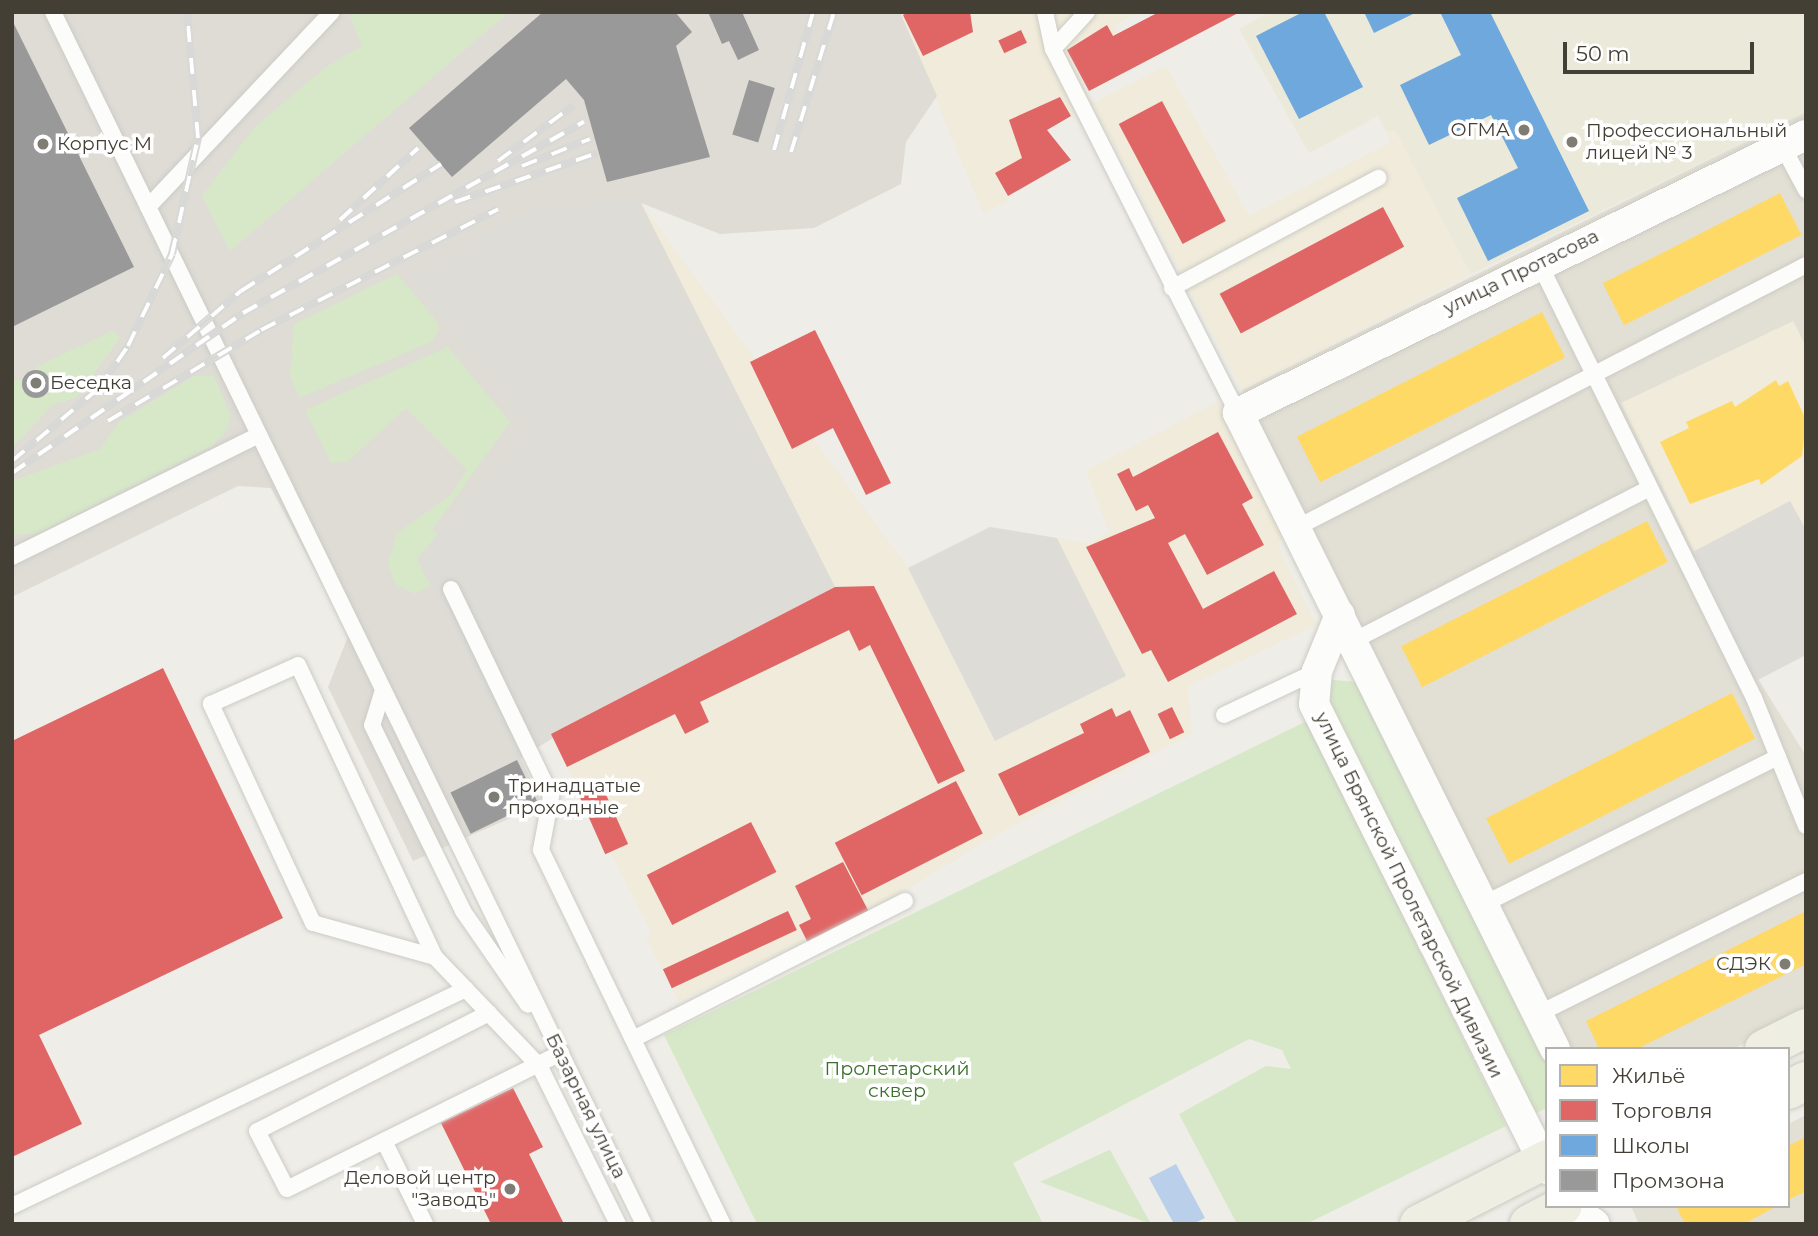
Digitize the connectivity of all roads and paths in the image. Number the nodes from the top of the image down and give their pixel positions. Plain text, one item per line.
1 (53, 12) edge
2 (332, 12) edge
3 (1045, 12) edge
4 (1087, 12) edge
5 (1054, 49) junction
6 (1794, 141) edge
7 (1378, 178) dead end
8 (1806, 190) edge
9 (148, 207) junction
10 (1539, 263) junction
11 (1806, 265) edge
12 (1172, 288) junction
13 (1594, 377) junction
14 (1238, 413) junction
15 (259, 435) junction
16 (1649, 488) junction
17 (1296, 527) junction
18 (12, 557) edge
19 (451, 589) dead end
20 (1346, 628) junction
21 (1317, 671) junction
22 (383, 690) junction
23 (1224, 715) dead end
24 (1778, 757) junction
25 (1806, 826) edge
26 (1806, 881) edge
27 (905, 901) dead end
28 (1482, 905) junction
29 (435, 957) junction
30 (466, 989) junction
31 (489, 1013) junction
32 (1538, 1014) junction
33 (1806, 1028) edge
34 (633, 1039) junction
35 (1554, 1047) edge
36 (1768, 1047) edge
37 (561, 1053) junction
38 (538, 1065) junction
39 (1806, 1081) edge
40 (1790, 1089) edge
41 (384, 1141) junction
42 (1545, 1163) edge
43 (12, 1206) edge
44 (1562, 1208) edge
45 (1569, 1208) edge
46 (425, 1224) edge
47 (618, 1224) edge
48 (644, 1224) edge
49 (723, 1224) edge
50 (1419, 1224) edge
51 (1529, 1224) edge
52 (1595, 1224) edge

1 - 9 lane, Базарная улица
2 - 9 lane
3 - 5 lane
4 - 5 lane
5 - 12 lane
6 - 8 lane
6 - 10 street, улица Протасова
7 - 12 lane
9 - 15 lane, Базарная улица
10 - 13 lane
10 - 14 street, улица Протасова
11 - 13 lane
12 - 14 lane
13 - 16 lane
13 - 17 lane
14 - 17 street
15 - 18 lane
15 - 22 lane, Базарная улица
16 - 20 lane
16 - 24 lane
17 - 20 street
19 - 34 lane
20 - 21 street, улица Брянской Пролетарской Дивизии
20 - 28 street
21 - 23 lane
21 - 42 street, улица Брянской Пролетарской Дивизии
22 - 37 lane, Базарная улица
22 - 37 lane
24 - 25 lane
24 - 28 lane
26 - 32 lane
27 - 34 lane
28 - 32 street
29 - 29 lane
29 - 30 lane
30 - 31 lane
30 - 43 lane
31 - 38 lane
31 - 41 lane
32 - 35 street
33 - 36 main road
34 - 49 lane
37 - 38 lane
37 - 48 lane, Базарная улица
38 - 41 lane
38 - 47 lane
39 - 40 main road
41 - 46 lane
42 - 50 main road
44 - 51 main road
45 - 52 street

